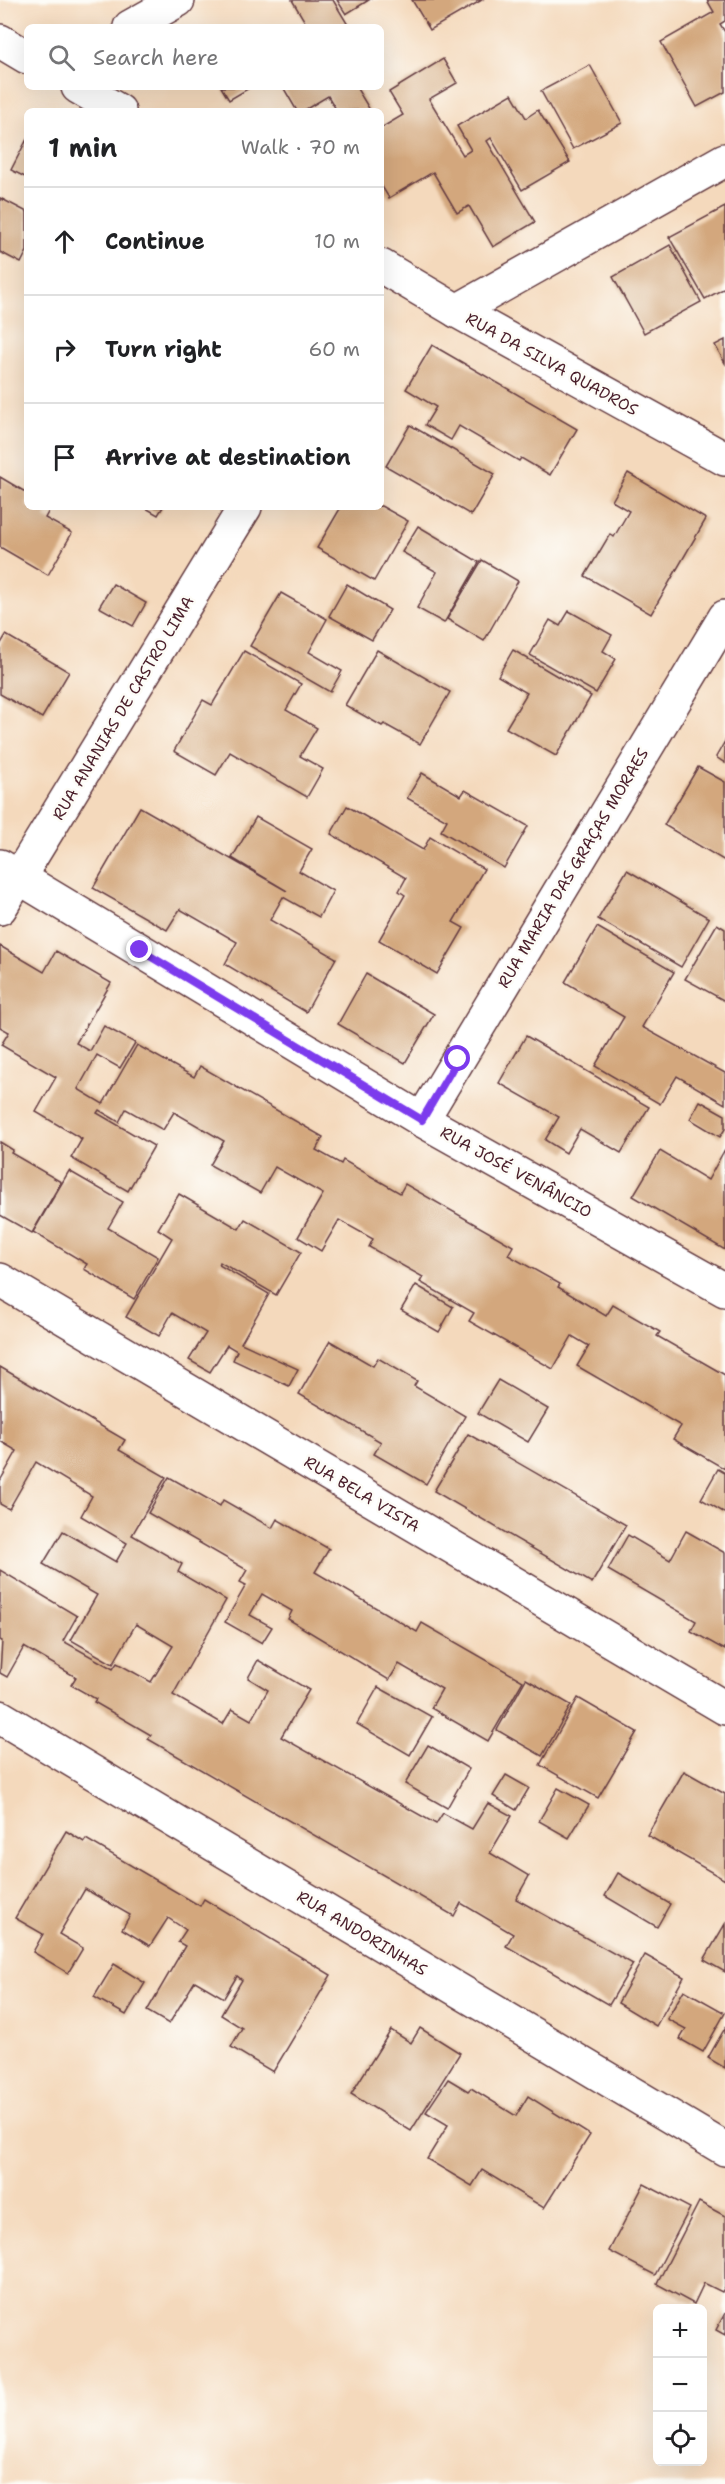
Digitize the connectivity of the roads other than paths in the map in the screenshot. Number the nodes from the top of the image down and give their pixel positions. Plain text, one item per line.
1 (178, 0) edge
2 (135, 24) edge
3 (83, 90) edge
4 (113, 108) edge
5 (725, 160) edge
6 (384, 274) edge
7 (457, 311) junction
8 (725, 459) edge
9 (244, 510) edge
10 (725, 617) edge
11 (9, 872) edge
12 (0, 908) edge
13 (422, 1120) junction
14 (0, 1280) edge
15 (725, 1290) edge
16 (725, 1708) edge
17 (0, 1717) edge
18 (725, 2149) edge

1 - 2 street
3 - 4 street
5 - 7 street
6 - 7 street, RUA DA SILVA QUADROS
7 - 8 street, RUA DA SILVA QUADROS
9 - 11 street, RUA ANANIAS DE CASTRO LIMA
10 - 13 street, RUA MARIA DAS GRAÇAS MORAES
11 - 12 street, RUA ANANIAS DE CASTRO LIMA
11 - 13 street, RUA JOSÉ VENÂNCIO
13 - 15 street, RUA JOSÉ VENÂNCIO
14 - 16 street, RUA BELA VISTA
17 - 18 street, RUA ANDORINHAS

